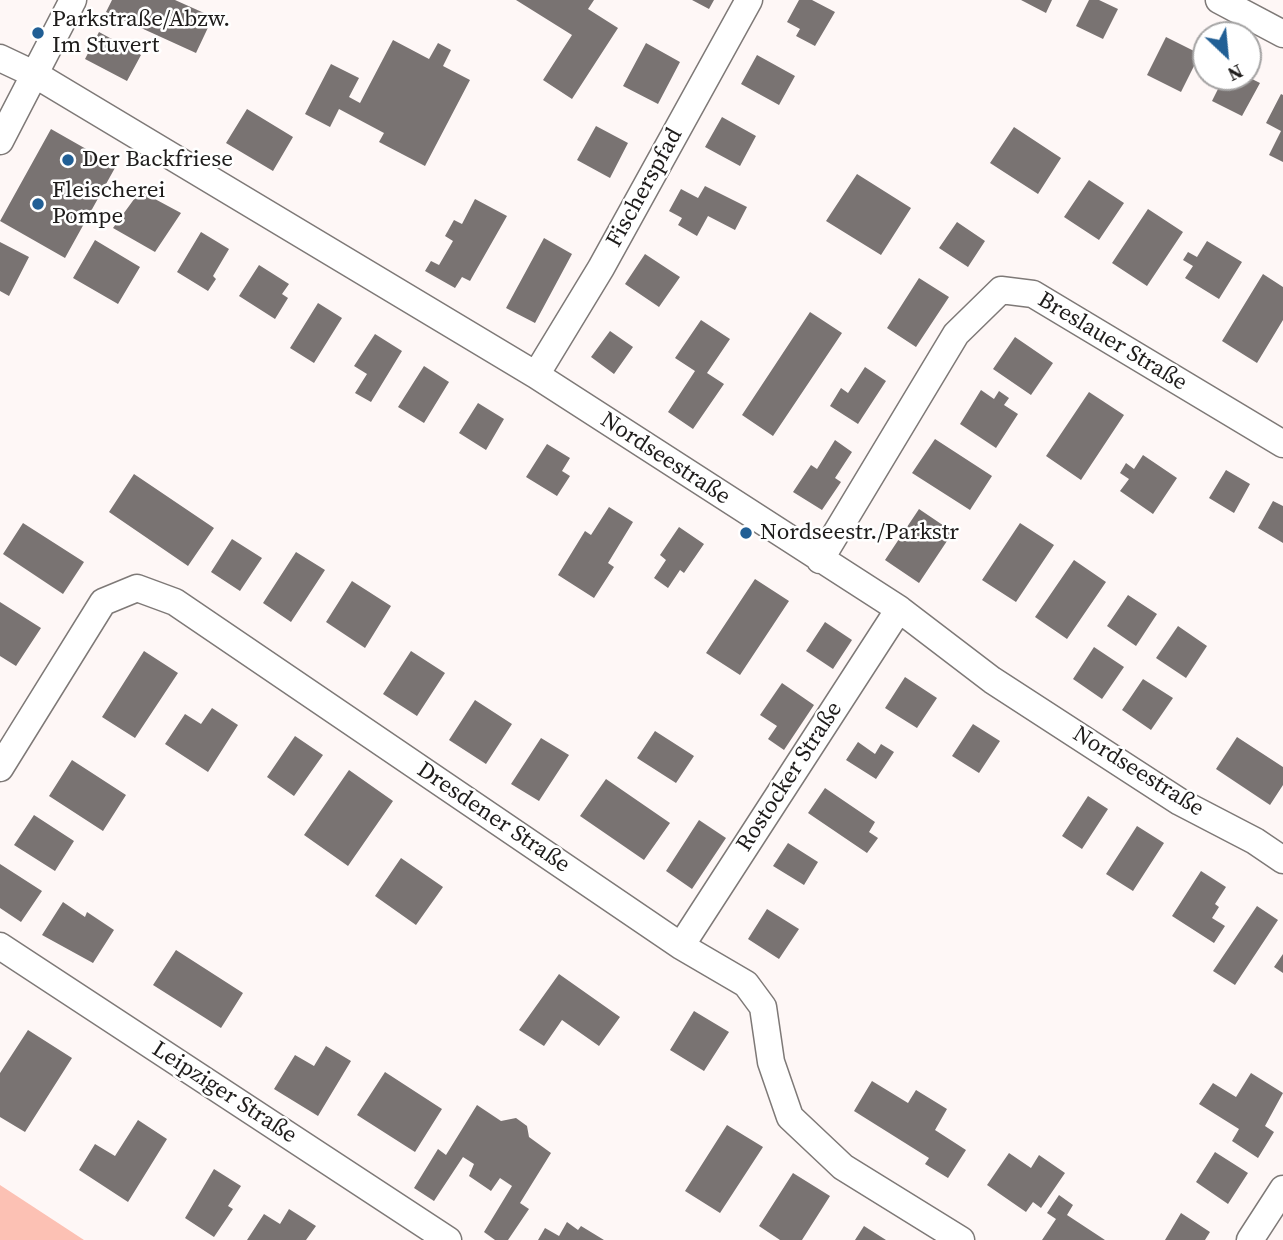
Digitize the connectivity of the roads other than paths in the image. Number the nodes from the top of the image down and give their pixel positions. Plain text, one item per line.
1 (73, 0) edge
2 (749, 0) edge
3 (1219, 0) edge
4 (1283, 34) edge
5 (0, 58) edge
6 (36, 75) junction
7 (0, 141) edge
8 (536, 375) junction
9 (1283, 444) edge
10 (820, 560) junction
11 (899, 609) junction
12 (0, 768) edge
13 (1283, 860) edge
14 (0, 946) edge
15 (681, 946) junction
16 (1283, 1189) edge
17 (449, 1240) edge
18 (961, 1240) edge
19 (1250, 1240) edge

1 - 6 street
2 - 8 street, Fischerspfad
3 - 4 street
5 - 6 street, Nordseestraße
6 - 7 street
6 - 8 street, Nordseestraße
8 - 10 street, Nordseestraße
9 - 10 street, Breslauer Straße
10 - 11 street, Nordseestraße
11 - 13 street, Nordseestraße
11 - 15 street, Rostocker Straße
12 - 15 street, Dresdener Straße
14 - 17 street, Leipziger Straße
15 - 18 street, Dresdener Straße
16 - 19 street

